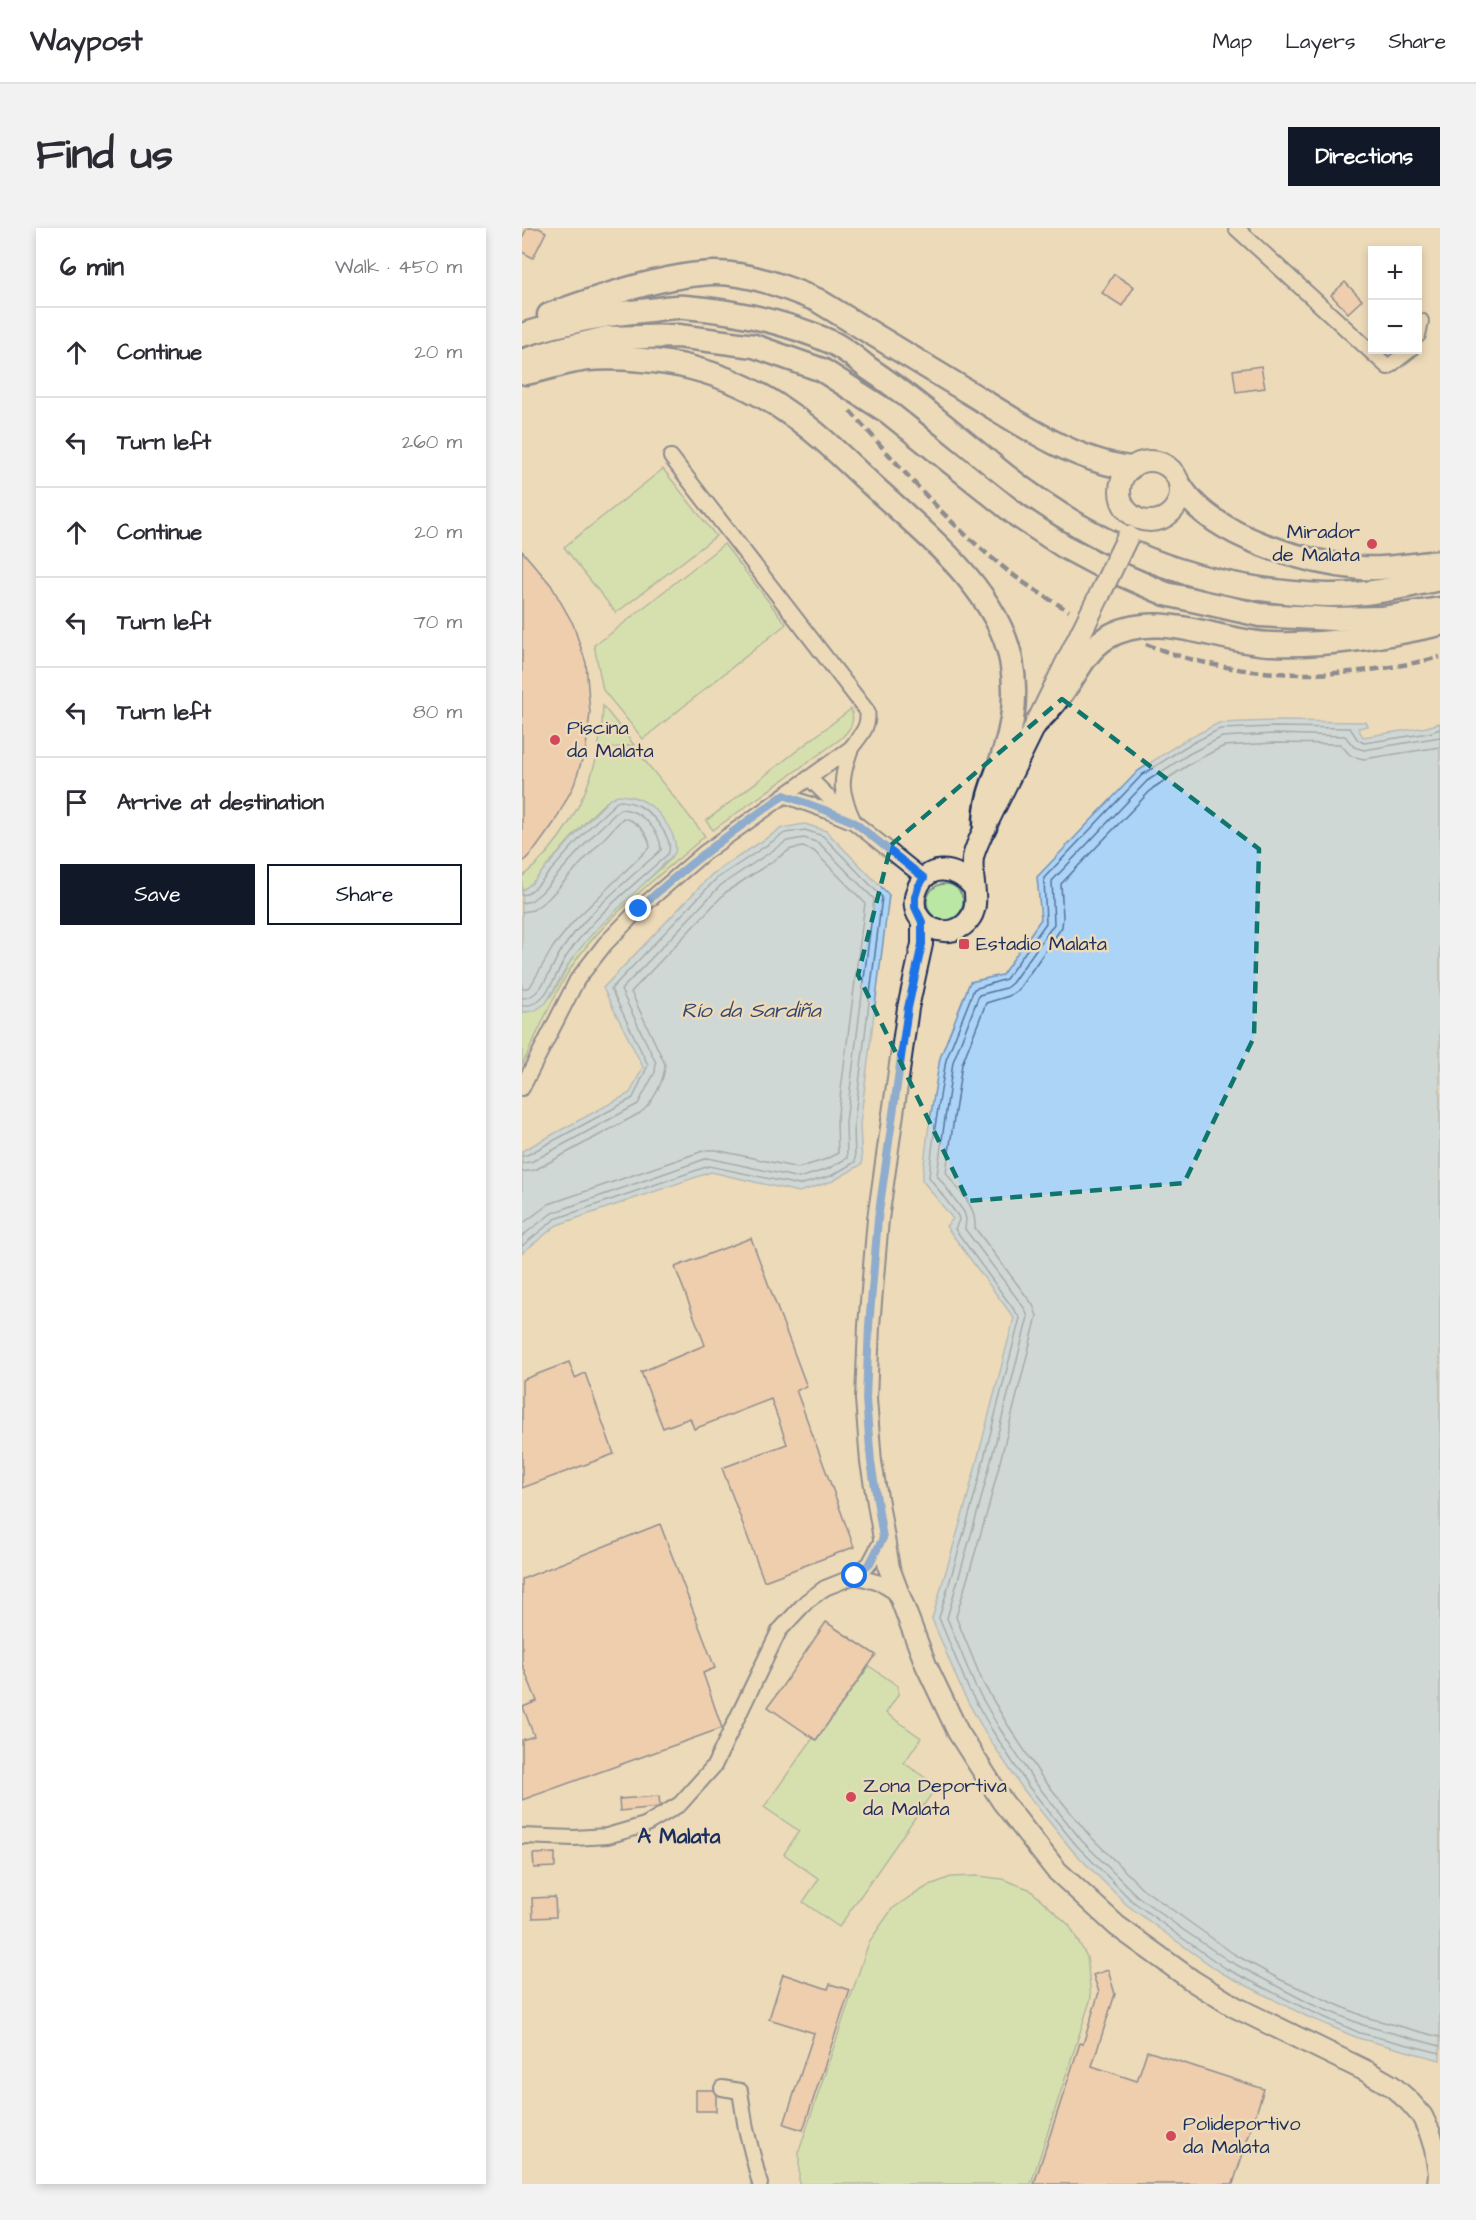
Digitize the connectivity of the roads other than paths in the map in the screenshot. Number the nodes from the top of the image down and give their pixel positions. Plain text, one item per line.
1 (1236, 228) edge
2 (522, 324) edge
3 (522, 335) edge
4 (1368, 349) edge
5 (1374, 354) edge
6 (1405, 354) edge
7 (522, 361) edge
8 (522, 374) edge
9 (671, 457) dead end
10 (1130, 468) junction
11 (1181, 487) junction
12 (1132, 527) junction
13 (1440, 562) edge
14 (1440, 579) edge
15 (1440, 609) edge
16 (1440, 624) edge
17 (1037, 722) junction
18 (851, 747) junction
19 (809, 778) junction
20 (784, 795) junction
21 (854, 822) junction
22 (983, 832) junction
23 (932, 874) junction
24 (973, 887) junction
25 (922, 922) junction
26 (953, 931) junction
27 (919, 964) junction
28 (522, 1089) edge
29 (883, 1538) junction
30 (855, 1576) junction
31 (898, 1594) junction
32 (522, 1836) edge
33 (722, 2088) dead end
34 (760, 2184) edge
35 (1438, 2184) edge

1 - 4 street
2 - 10 highway
3 - 14 highway
5 - 6 street
7 - 15 highway
8 - 22 highway
9 - 18 street
10 - 11 main road
10 - 12 main road
11 - 12 main road
11 - 13 highway
12 - 17 main road, bridge
16 - 17 highway
17 - 22 main road
18 - 19 street
18 - 21 street
19 - 20 street
19 - 21 street
20 - 21 street
20 - 28 street
21 - 23 street
22 - 23 main road
22 - 24 main road
23 - 24 main road
23 - 25 main road
24 - 26 main road
25 - 26 main road
25 - 27 main road
26 - 27 main road
27 - 29 main road
29 - 30 street
29 - 31 main road
30 - 31 street
30 - 32 street
31 - 35 main road
33 - 34 street

